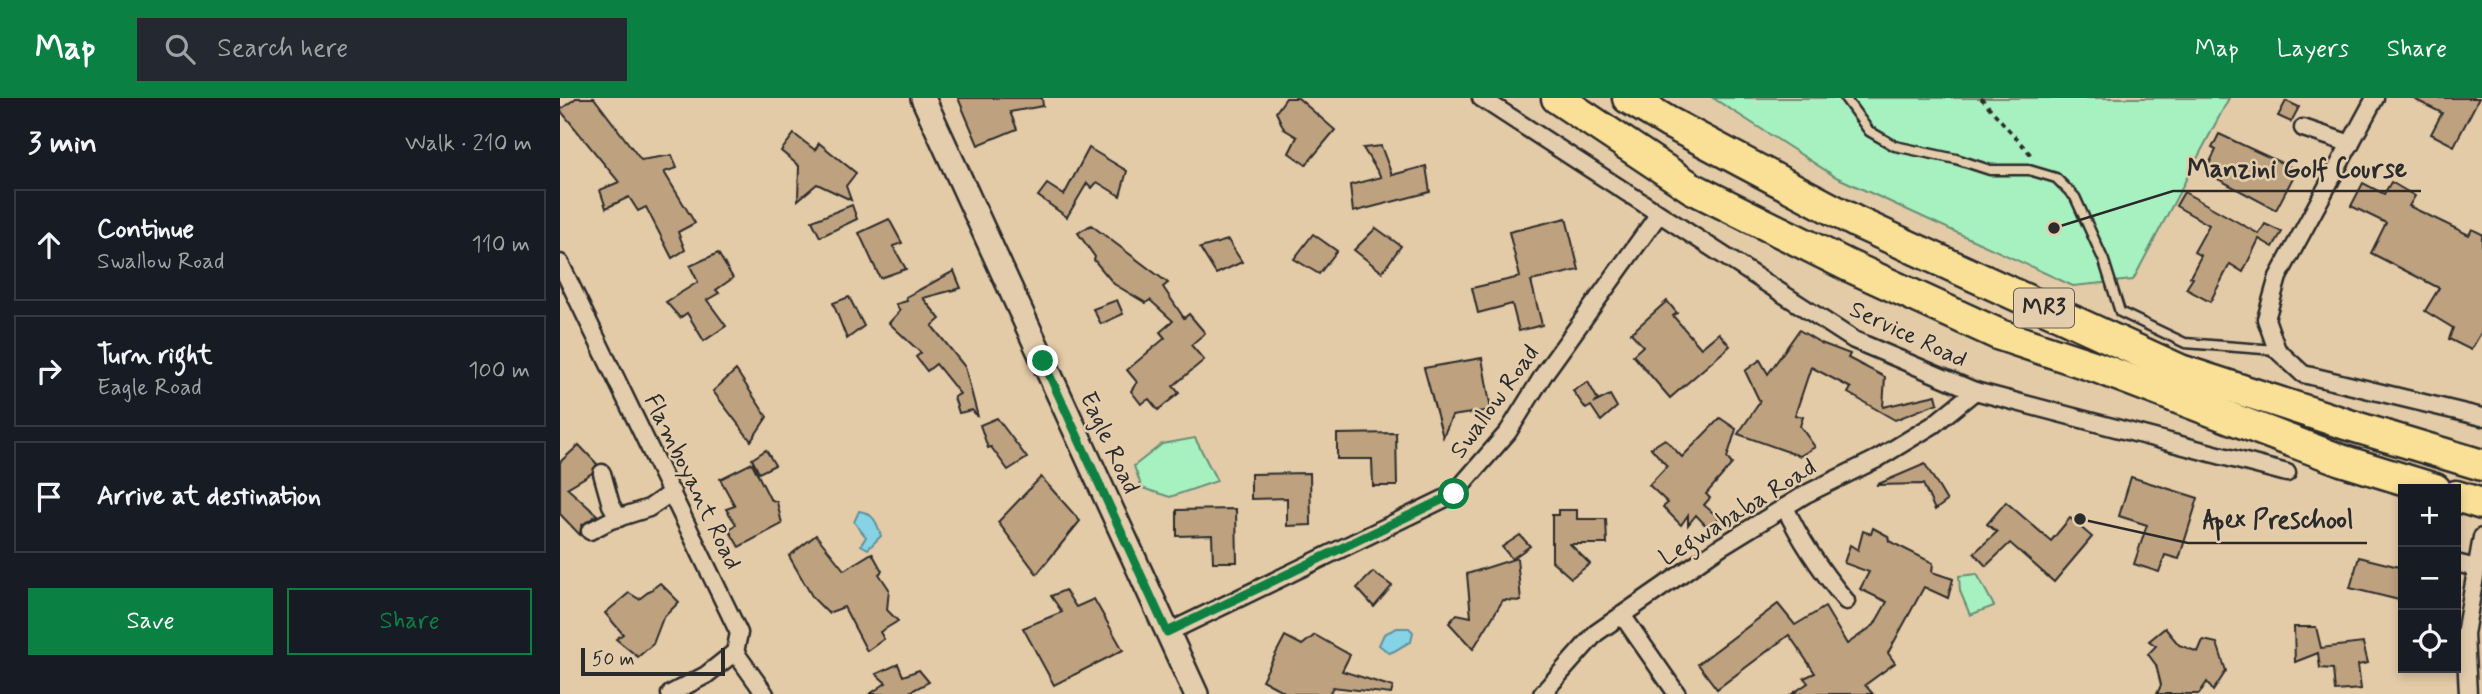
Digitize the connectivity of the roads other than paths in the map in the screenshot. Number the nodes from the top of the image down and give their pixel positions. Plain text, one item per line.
1 (923, 98) edge
2 (1481, 98) edge
3 (1558, 98) edge
4 (1628, 98) edge
5 (1845, 98) edge
6 (2375, 98) edge
7 (2304, 128) dead end
8 (2351, 144) junction
9 (1659, 215) junction
10 (560, 263) edge
11 (2277, 351) junction
12 (1975, 391) junction
13 (2482, 417) edge
14 (2482, 466) edge
15 (602, 473) dead end
16 (2287, 473) dead end
17 (2419, 484) edge
18 (672, 492) junction
19 (2461, 498) edge
20 (2482, 504) edge
21 (1786, 507) junction
22 (619, 519) junction
23 (590, 531) dead end
24 (2482, 537) edge
25 (2461, 564) edge
26 (2476, 568) junction
27 (1846, 601) dead end
28 (1622, 615) junction
29 (1167, 632) junction
30 (735, 652) junction
31 (670, 694) edge
32 (765, 694) edge
33 (1196, 694) edge
34 (1542, 694) edge
35 (1676, 694) edge
36 (2468, 694) edge

1 - 29 street, Eagle Road
2 - 9 street, Service Road
3 - 17 highway, MR3
4 - 14 highway, MR3
5 - 11 lane
6 - 8 street
7 - 8 street
8 - 11 street
9 - 12 street, Service Road
9 - 29 street, Swallow Road
10 - 18 street, Flamboyant Road
11 - 13 street
12 - 16 street, Service Road
12 - 21 street, Legwababa Road
15 - 22 street
18 - 22 street
18 - 30 street, Flamboyant Road
19 - 20 highway
21 - 27 street
21 - 28 street, Legwababa Road
22 - 23 street
24 - 26 street
25 - 26 street
26 - 36 street
28 - 34 street, Legwababa Road
28 - 35 street
29 - 33 street, Eagle Road
30 - 31 street
30 - 32 street

